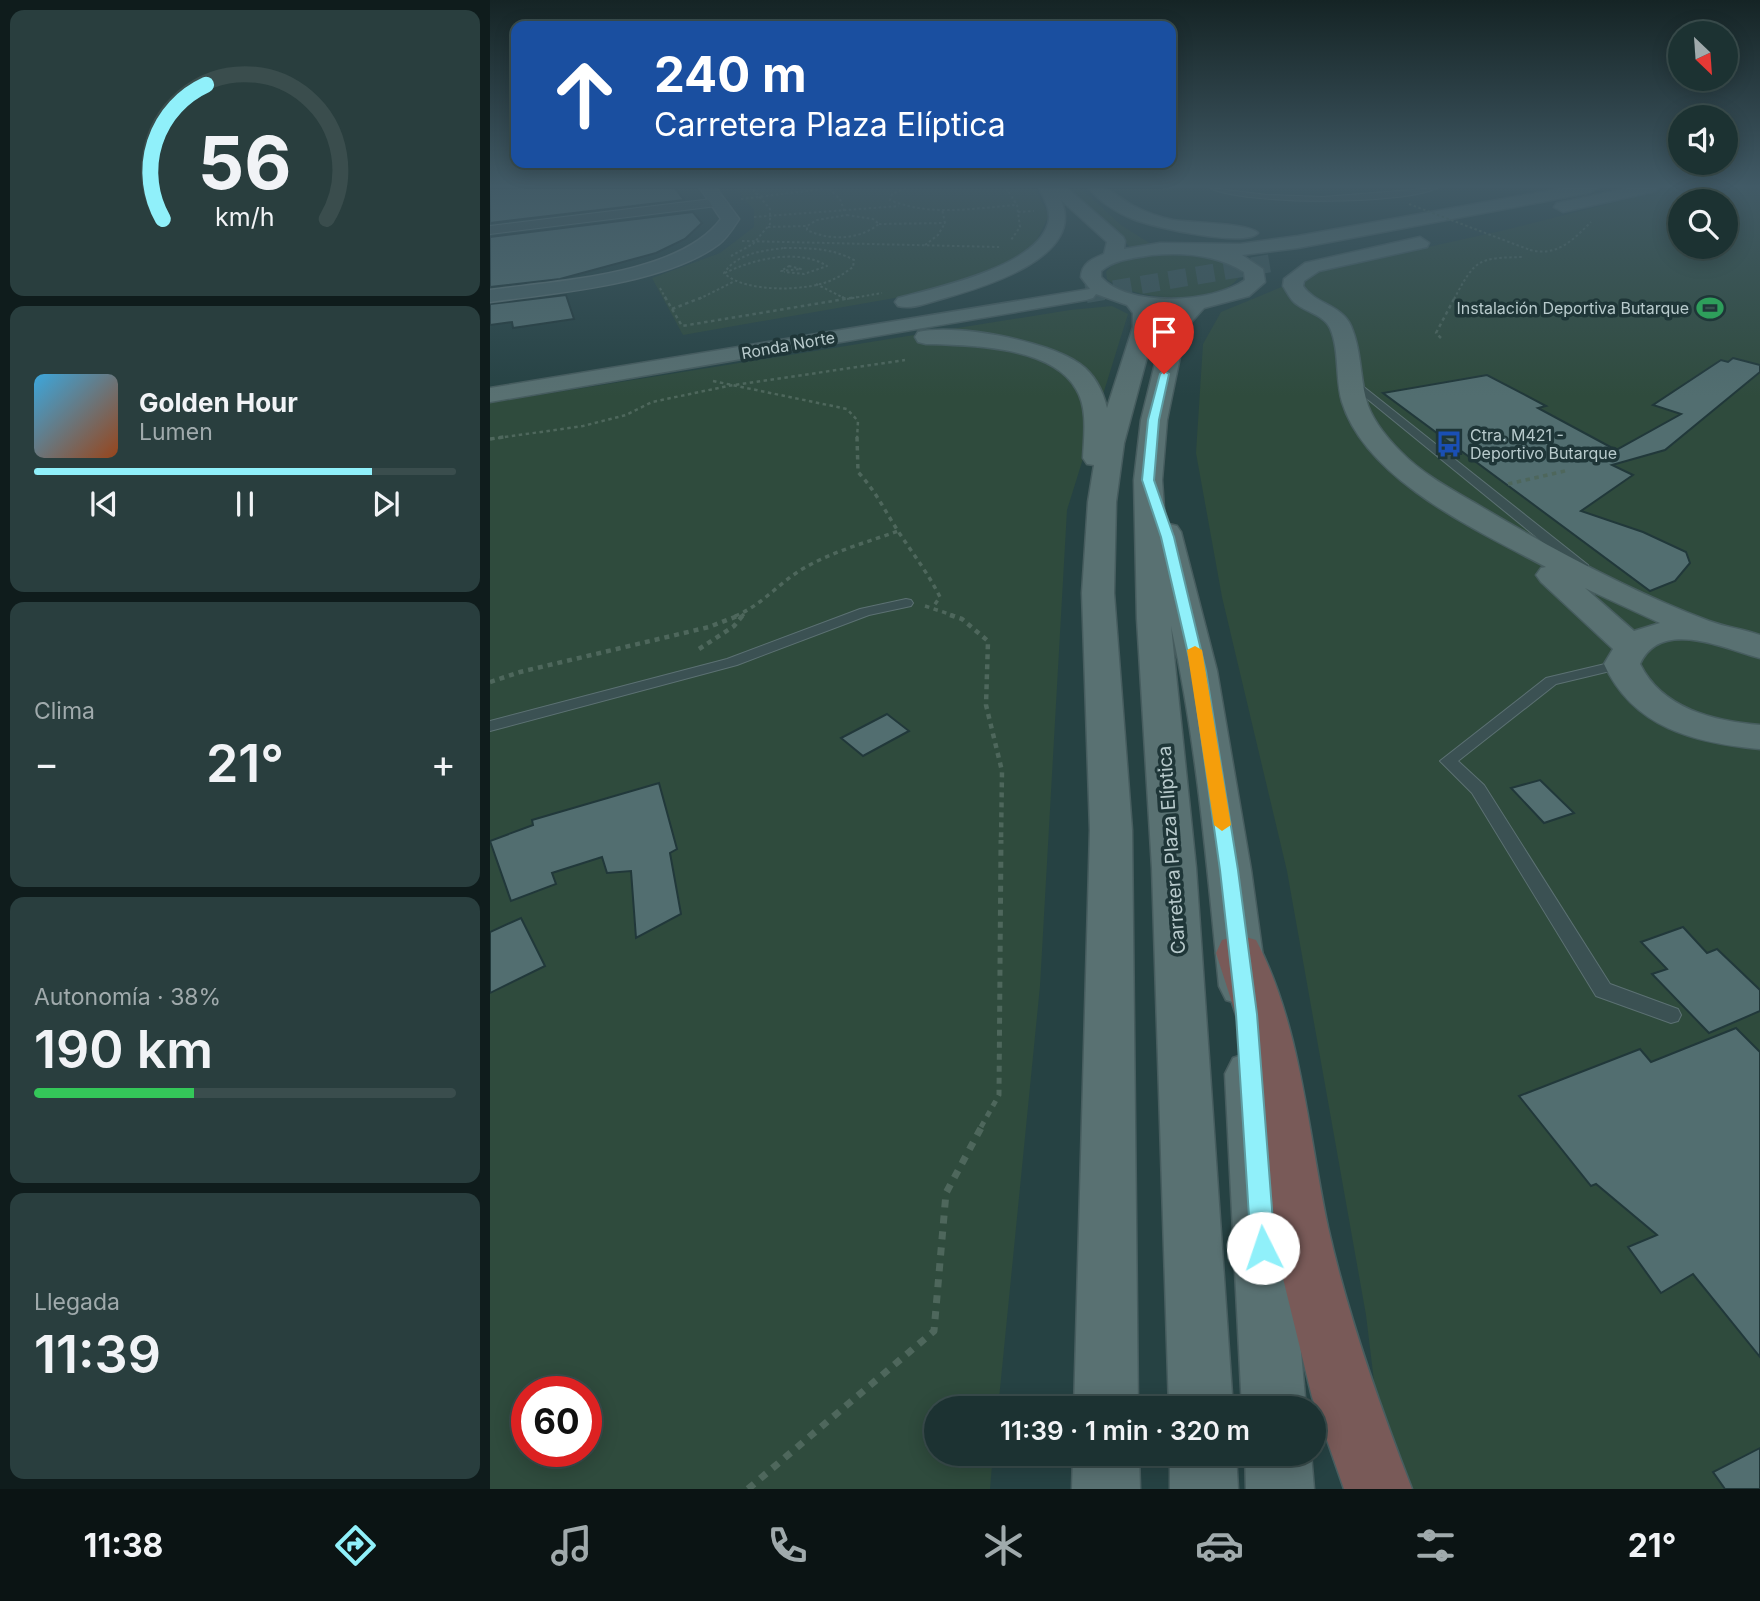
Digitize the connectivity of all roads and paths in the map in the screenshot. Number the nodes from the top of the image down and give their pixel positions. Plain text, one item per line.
1 (677, 257) edge
2 (742, 257) edge
3 (849, 257) edge
4 (1025, 257) edge
5 (1106, 257) edge
6 (1120, 257) edge
7 (1225, 257) edge
8 (1354, 257) edge
9 (1366, 257) edge
10 (1368, 257) edge
11 (1507, 257) edge
12 (1104, 261) junction
13 (783, 272) junction
14 (724, 273) junction
15 (1297, 277) edge
16 (1297, 277) tunnel mouth
17 (1297, 277) tunnel mouth
18 (1297, 277) edge
19 (657, 281) dead end
20 (733, 282) junction
21 (816, 284) junction
22 (1272, 284) junction
23 (490, 296) edge
24 (847, 299) junction
25 (1132, 300) junction
26 (1208, 301) junction
27 (880, 305) junction
28 (672, 309) junction
29 (1340, 331) junction
30 (1441, 338) dead end
31 (863, 340) junction
32 (685, 351) junction
33 (905, 360) dead end
34 (637, 371) junction
35 (711, 380) dead end
36 (1352, 382) junction
37 (490, 384) edge
38 (728, 386) junction
39 (490, 395) edge
40 (490, 439) edge
41 (1569, 470) dead end
42 (1148, 480) junction
43 (1500, 486) dead end
44 (1102, 502) junction
45 (898, 531) junction
46 (1506, 534) junction
47 (1604, 585) junction
48 (906, 603) joint
49 (933, 607) junction
50 (744, 613) junction
51 (1704, 631) junction
52 (1760, 648) edge
53 (1626, 656) junction
54 (666, 679) junction
55 (490, 682) edge
56 (490, 726) edge
57 (1720, 733) junction
58 (1760, 737) edge
59 (1760, 752) edge
60 (1239, 953) junction
61 (1671, 1015) dead end
62 (1106, 1396) edge
63 (1200, 1396) edge
64 (1273, 1396) edge
65 (1106, 1466) edge
66 (1203, 1466) edge
67 (1279, 1466) edge
68 (748, 1489) edge
69 (1106, 1489) edge
70 (1204, 1489) edge
71 (1280, 1489) edge
72 (1378, 1489) edge

1 - 23 street
2 - 14 path
3 - 21 path
4 - 27 main road
5 - 12 main road
6 - 12 main road
7 - 22 main road
8 - 17 main road
9 - 22 main road
10 - 16 main road
11 - 30 path
12 - 25 main road
12 - 27 main road
13 - 13 path
13 - 14 path
14 - 20 path
15 - 22 main road
18 - 29 main road
19 - 28 path
20 - 21 path
20 - 28 path
21 - 24 path
22 - 26 main road
22 - 29 main road
24 - 27 path
24 - 28 path
25 - 26 main road
25 - 31 main road
25 - 44 main road
26 - 42 main road, Carretera Plaza Elíptica
27 - 32 main road
29 - 36 main road
31 - 34 main road
31 - 44 main road
32 - 34 main road, Ronda Norte
32 - 37 main road, Ronda Norte
33 - 38 path
34 - 39 main road, Ronda Norte
35 - 38 path
36 - 46 main road
36 - 47 lane
38 - 40 path
38 - 45 path
41 - 43 path
42 - 60 main road
42 - 63 main road, Carretera Plaza Elíptica
44 - 62 main road
45 - 49 path
45 - 50 path
46 - 47 main road
46 - 53 main road
47 - 51 main road
48 - 49 path
48 - 54 lane
49 - 68 path
50 - 54 path
50 - 55 path
51 - 52 main road
51 - 53 main road
53 - 57 main road
53 - 61 lane
54 - 56 lane
57 - 58 main road
57 - 59 main road
60 - 64 main road
60 - 72 highway
65 - 69 main road
66 - 70 main road
67 - 71 main road

